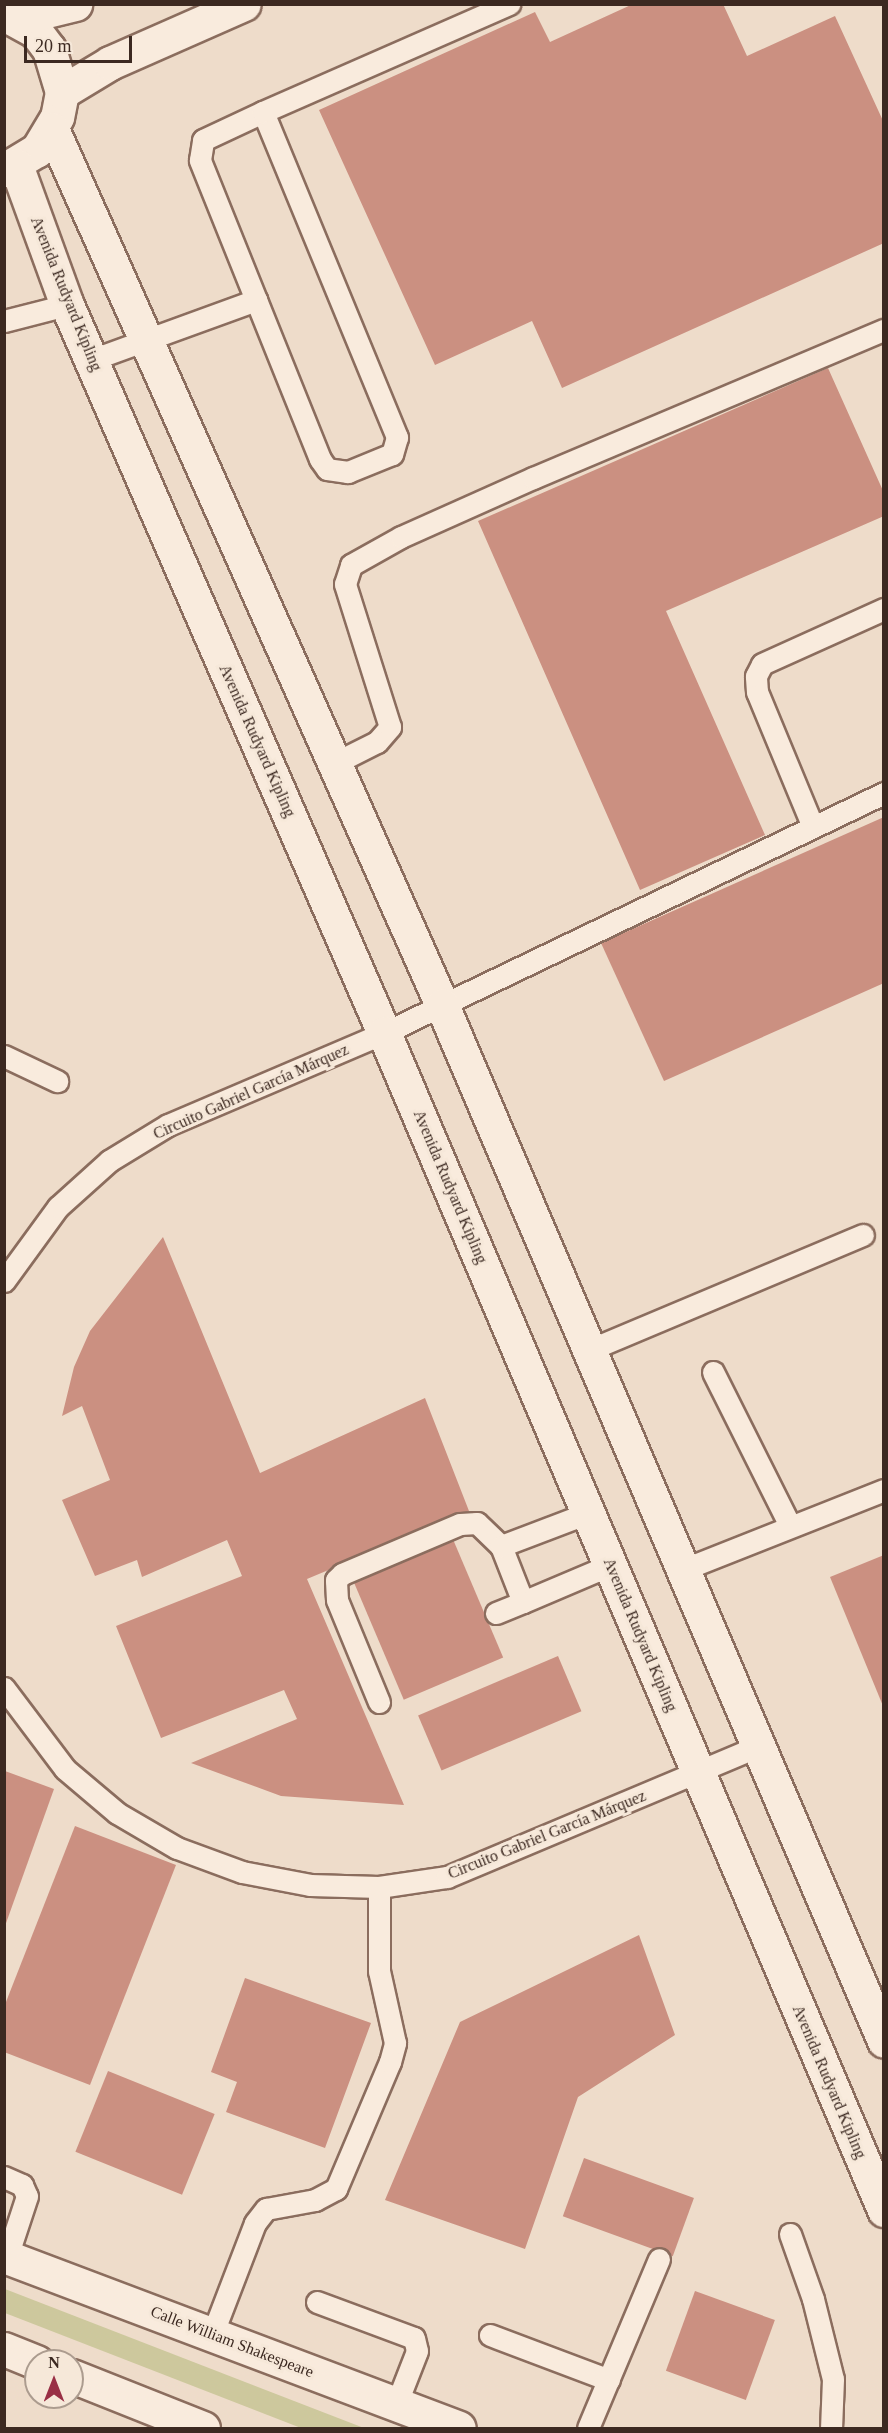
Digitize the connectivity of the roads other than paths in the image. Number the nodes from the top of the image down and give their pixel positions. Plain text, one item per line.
1 (75, 4) edge
2 (244, 4) edge
3 (509, 4) edge
4 (11, 16) edge
5 (62, 92) junction
6 (263, 112) junction
7 (52, 129) junction
8 (10, 168) edge
9 (256, 300) junction
10 (68, 305) junction
11 (4, 321) edge
12 (884, 330) edge
13 (145, 338) junction
14 (91, 360) junction
15 (884, 609) edge
16 (334, 763) junction
17 (884, 793) edge
18 (813, 826) junction
19 (442, 1005) junction
20 (384, 1033) junction
21 (4, 1056) edge
22 (57, 1081) dead end
23 (863, 1235) dead end
24 (4, 1281) edge
25 (589, 1350) junction
26 (712, 1372) dead end
27 (884, 1490) edge
28 (588, 1513) junction
29 (790, 1526) junction
30 (501, 1546) junction
31 (610, 1565) junction
32 (682, 1570) junction
33 (523, 1602) junction
34 (496, 1612) dead end
35 (4, 1688) edge
36 (379, 1702) dead end
37 (758, 1746) junction
38 (698, 1772) junction
39 (379, 1887) junction
40 (884, 2040) edge
41 (4, 2177) edge
42 (884, 2210) edge
43 (790, 2234) dead end
44 (6, 2256) edge
45 (659, 2259) dead end
46 (317, 2302) dead end
47 (212, 2335) junction
48 (490, 2335) dead end
49 (4, 2349) edge
50 (24, 2357) edge
51 (609, 2380) junction
52 (84, 2381) edge
53 (396, 2404) junction
54 (203, 2428) edge
55 (459, 2428) edge
56 (588, 2428) edge
57 (831, 2428) edge

1 - 4 street
2 - 5 street
3 - 6 lane
4 - 5 street
5 - 7 street
6 - 9 lane
6 - 9 lane
7 - 8 street
7 - 13 street
8 - 10 street, Avenida Rudyard Kipling
9 - 13 lane
10 - 11 lane
10 - 14 street, Avenida Rudyard Kipling
12 - 16 lane
13 - 14 lane
13 - 16 street
14 - 20 street, Avenida Rudyard Kipling
15 - 18 lane
16 - 19 street
17 - 18 lane, Circuito Gabriel García Márquez
18 - 19 lane, Circuito Gabriel García Márquez
19 - 20 lane, Circuito Gabriel García Márquez
19 - 25 street
20 - 24 lane, Circuito Gabriel García Márquez
20 - 28 street, Avenida Rudyard Kipling
21 - 22 lane
23 - 25 lane
25 - 32 street
26 - 29 lane
27 - 29 lane
28 - 30 lane
28 - 31 street, Avenida Rudyard Kipling
29 - 32 lane
30 - 33 lane
30 - 36 lane
31 - 33 lane
31 - 38 street, Avenida Rudyard Kipling
32 - 37 street
33 - 34 lane
35 - 39 lane, Circuito Gabriel García Márquez
37 - 38 lane, Circuito Gabriel García Márquez
37 - 40 street
38 - 39 lane, Circuito Gabriel García Márquez
38 - 42 street, Avenida Rudyard Kipling
39 - 47 lane
41 - 44 lane
43 - 57 lane
44 - 47 street, Calle William Shakespeare
45 - 51 lane
46 - 53 lane
47 - 53 street, Calle William Shakespeare
48 - 51 lane
49 - 50 street
51 - 56 lane
52 - 54 street
53 - 55 street, Calle William Shakespeare

